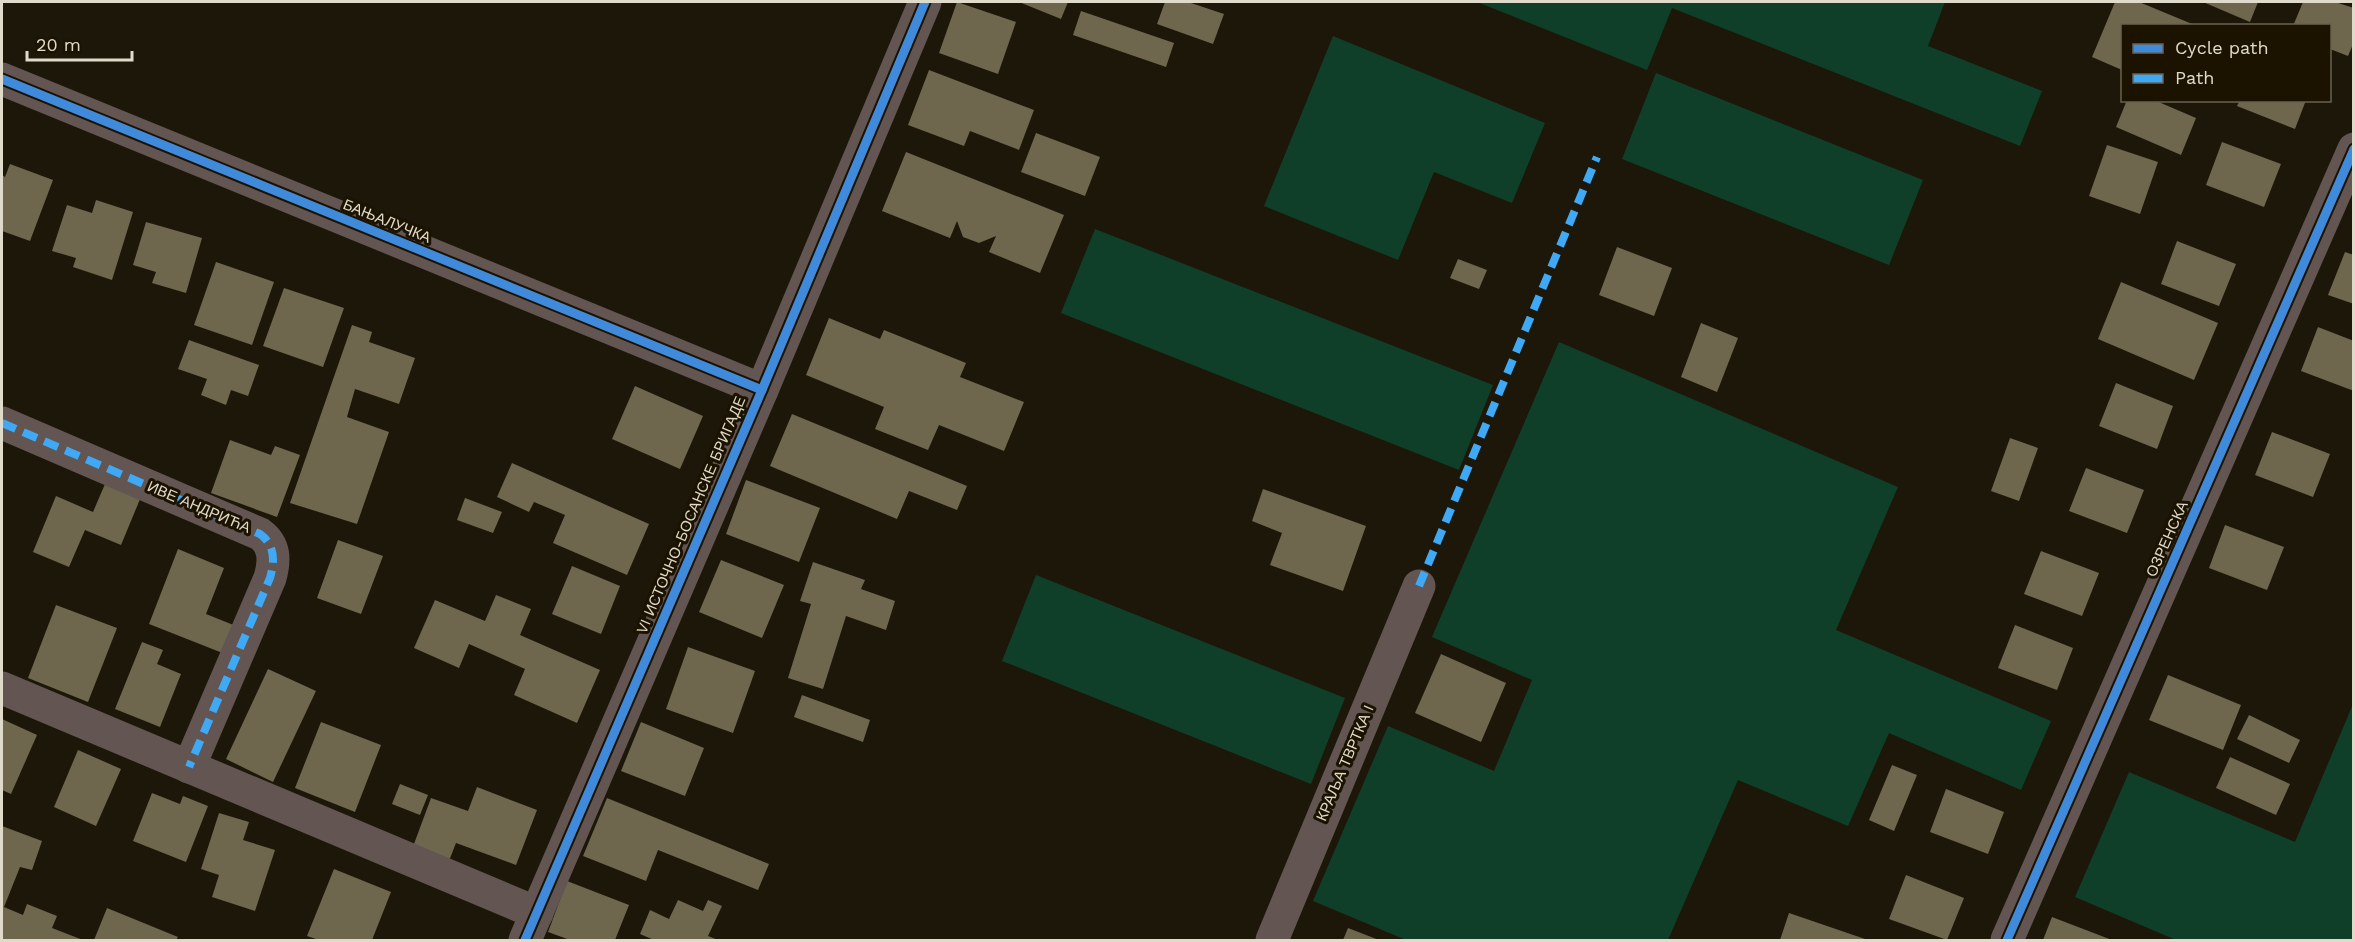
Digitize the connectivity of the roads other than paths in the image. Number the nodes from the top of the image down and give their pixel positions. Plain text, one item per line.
1 (925, 2) edge
2 (2, 79) edge
3 (2354, 149) edge
4 (762, 390) junction
5 (2, 423) edge
6 (1419, 586) dead end
7 (2, 688) edge
8 (189, 767) junction
9 (531, 927) edge
10 (1272, 940) edge
11 (2007, 940) edge

1 - 4 street, VI ИСТОЧНО-БОСАНСКЕ БРИГАДЕ
2 - 4 street, БАЊАЛУЧКА
3 - 11 street, ОЗРЕНСКА
4 - 9 street, VI ИСТОЧНО-БОСАНСКЕ БРИГАДЕ
5 - 8 street, ИВЕ АНДРИЋА
6 - 10 street, КРАЉА ТВРТКА I
7 - 8 street
8 - 9 street

